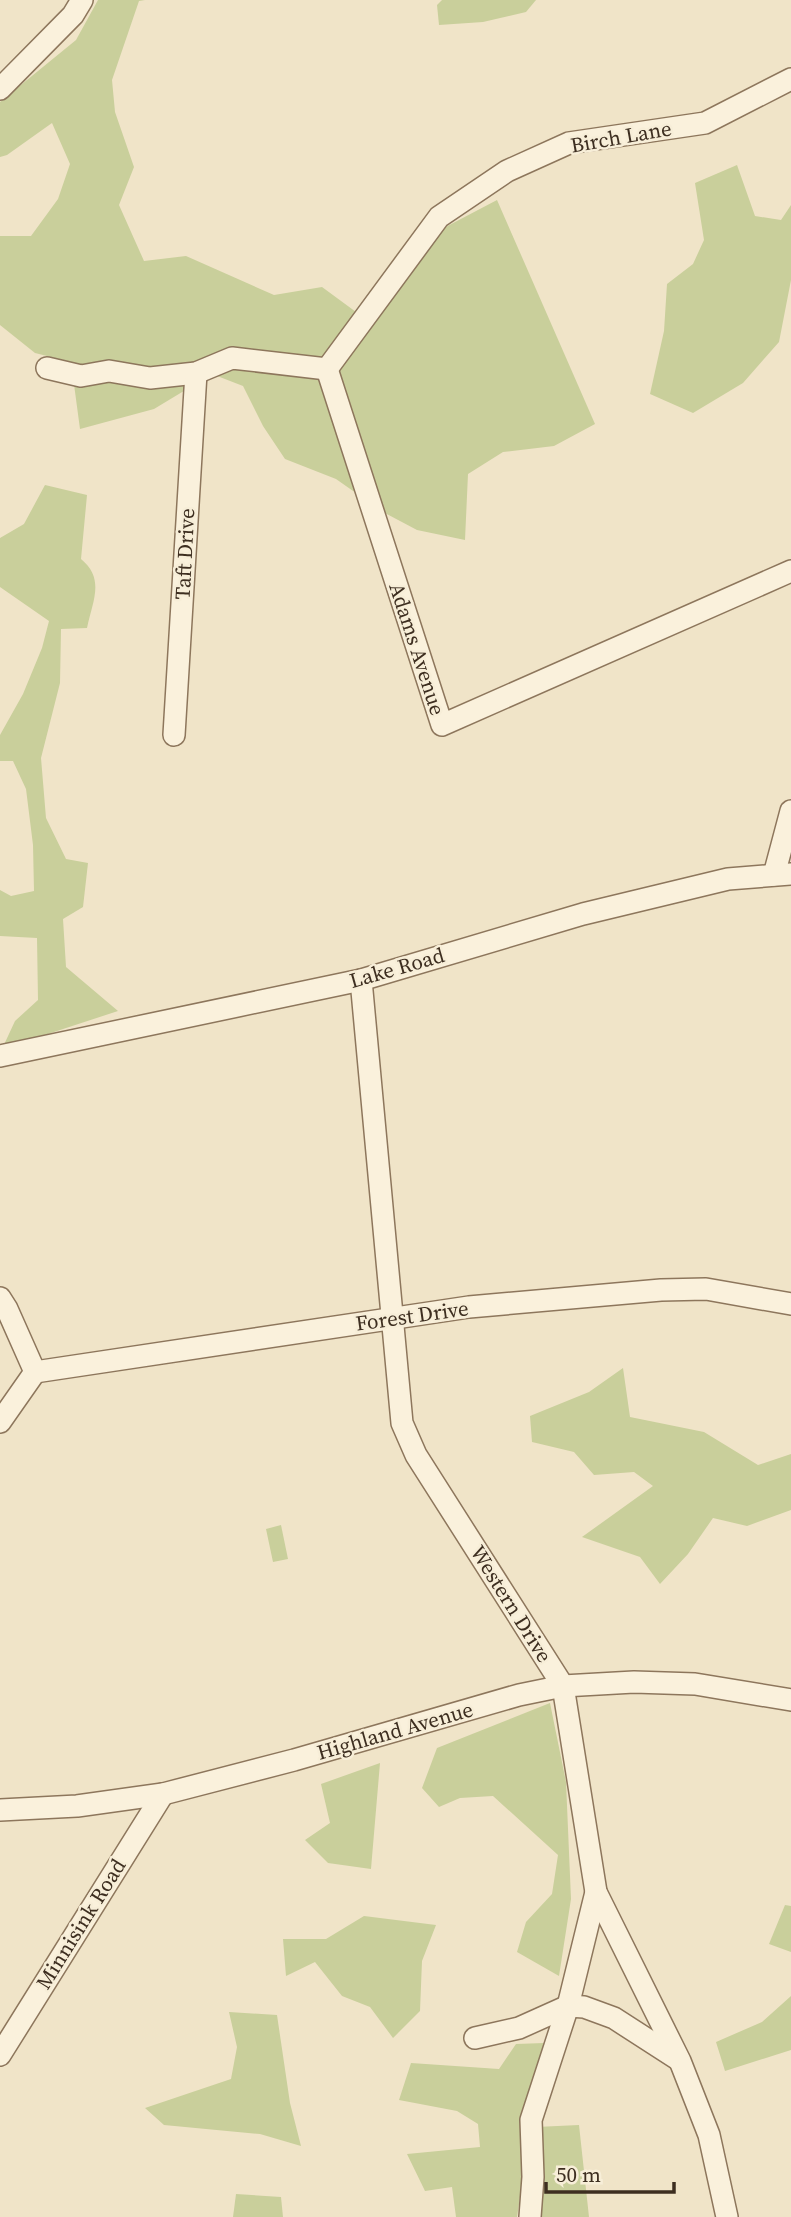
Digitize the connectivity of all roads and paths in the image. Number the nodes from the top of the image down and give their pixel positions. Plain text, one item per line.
1 (82, 0) edge
2 (791, 79) edge
3 (0, 89) edge
4 (47, 368) dead end
5 (327, 369) junction
6 (196, 373) junction
7 (791, 571) edge
8 (174, 735) dead end
9 (791, 811) edge
10 (782, 875) edge
11 (361, 980) junction
12 (0, 1056) edge
13 (0, 1298) edge
14 (791, 1304) edge
15 (392, 1318) junction
16 (35, 1372) junction
17 (0, 1422) edge
18 (563, 1686) junction
19 (791, 1700) edge
20 (163, 1794) junction
21 (0, 1810) edge
22 (597, 1892) junction
23 (568, 2006) junction
24 (475, 2038) dead end
25 (0, 2055) edge
26 (680, 2061) junction
27 (530, 2217) edge
28 (727, 2217) edge

1 - 3 street
2 - 5 street, Birch Lane
4 - 6 street
5 - 6 street
5 - 7 street, Adams Avenue
6 - 8 street, Taft Drive
9 - 10 street
10 - 11 street, Lake Road
11 - 12 street, Lake Road
11 - 15 street, Western Drive
13 - 16 street
14 - 15 street, Forest Drive
15 - 16 street, Forest Drive
15 - 18 street, Western Drive
16 - 17 street
18 - 19 street, Highland Avenue
18 - 20 street, Highland Avenue
18 - 22 street, Western Drive
20 - 21 street, Highland Avenue
20 - 25 street, Minnisink Road
22 - 23 street
22 - 26 street, Western Drive
23 - 24 street
23 - 26 street
23 - 27 street
26 - 28 street, Western Drive

